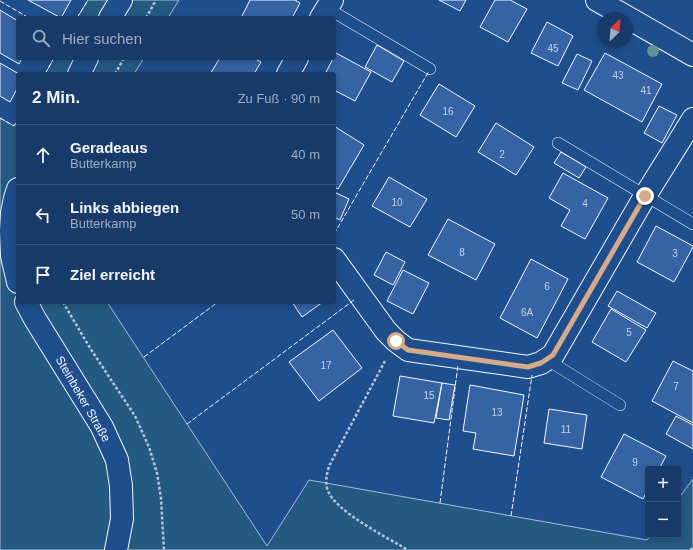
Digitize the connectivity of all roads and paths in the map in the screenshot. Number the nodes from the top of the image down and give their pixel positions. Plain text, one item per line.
1 (121, 0) edge
2 (156, 0) edge
3 (597, 0) edge
4 (327, 9) edge
5 (111, 16) edge
6 (147, 16) edge
7 (693, 55) edge
8 (87, 60) edge
9 (123, 60) edge
10 (296, 60) edge
11 (430, 69) dead end
12 (79, 72) edge
13 (116, 72) edge
14 (289, 72) edge
15 (693, 119) edge
16 (558, 143) dead end
17 (16, 195) edge
18 (645, 196) junction
19 (693, 224) edge
20 (336, 262) edge
21 (16, 273) edge
22 (27, 304) edge
23 (396, 341) junction
24 (546, 359) junction
25 (620, 405) dead end
26 (693, 548) edge
27 (116, 550) edge
28 (408, 550) edge
29 (690, 550) edge

1 - 5 street
2 - 6 path
3 - 7 street
4 - 11 lane
8 - 12 street
9 - 13 path
10 - 14 street
15 - 18 street
16 - 18 lane
17 - 21 street
18 - 19 lane
18 - 24 street
20 - 23 street
22 - 27 street, Steinbeker Straße
23 - 24 street
23 - 28 path
24 - 25 lane
26 - 29 path

